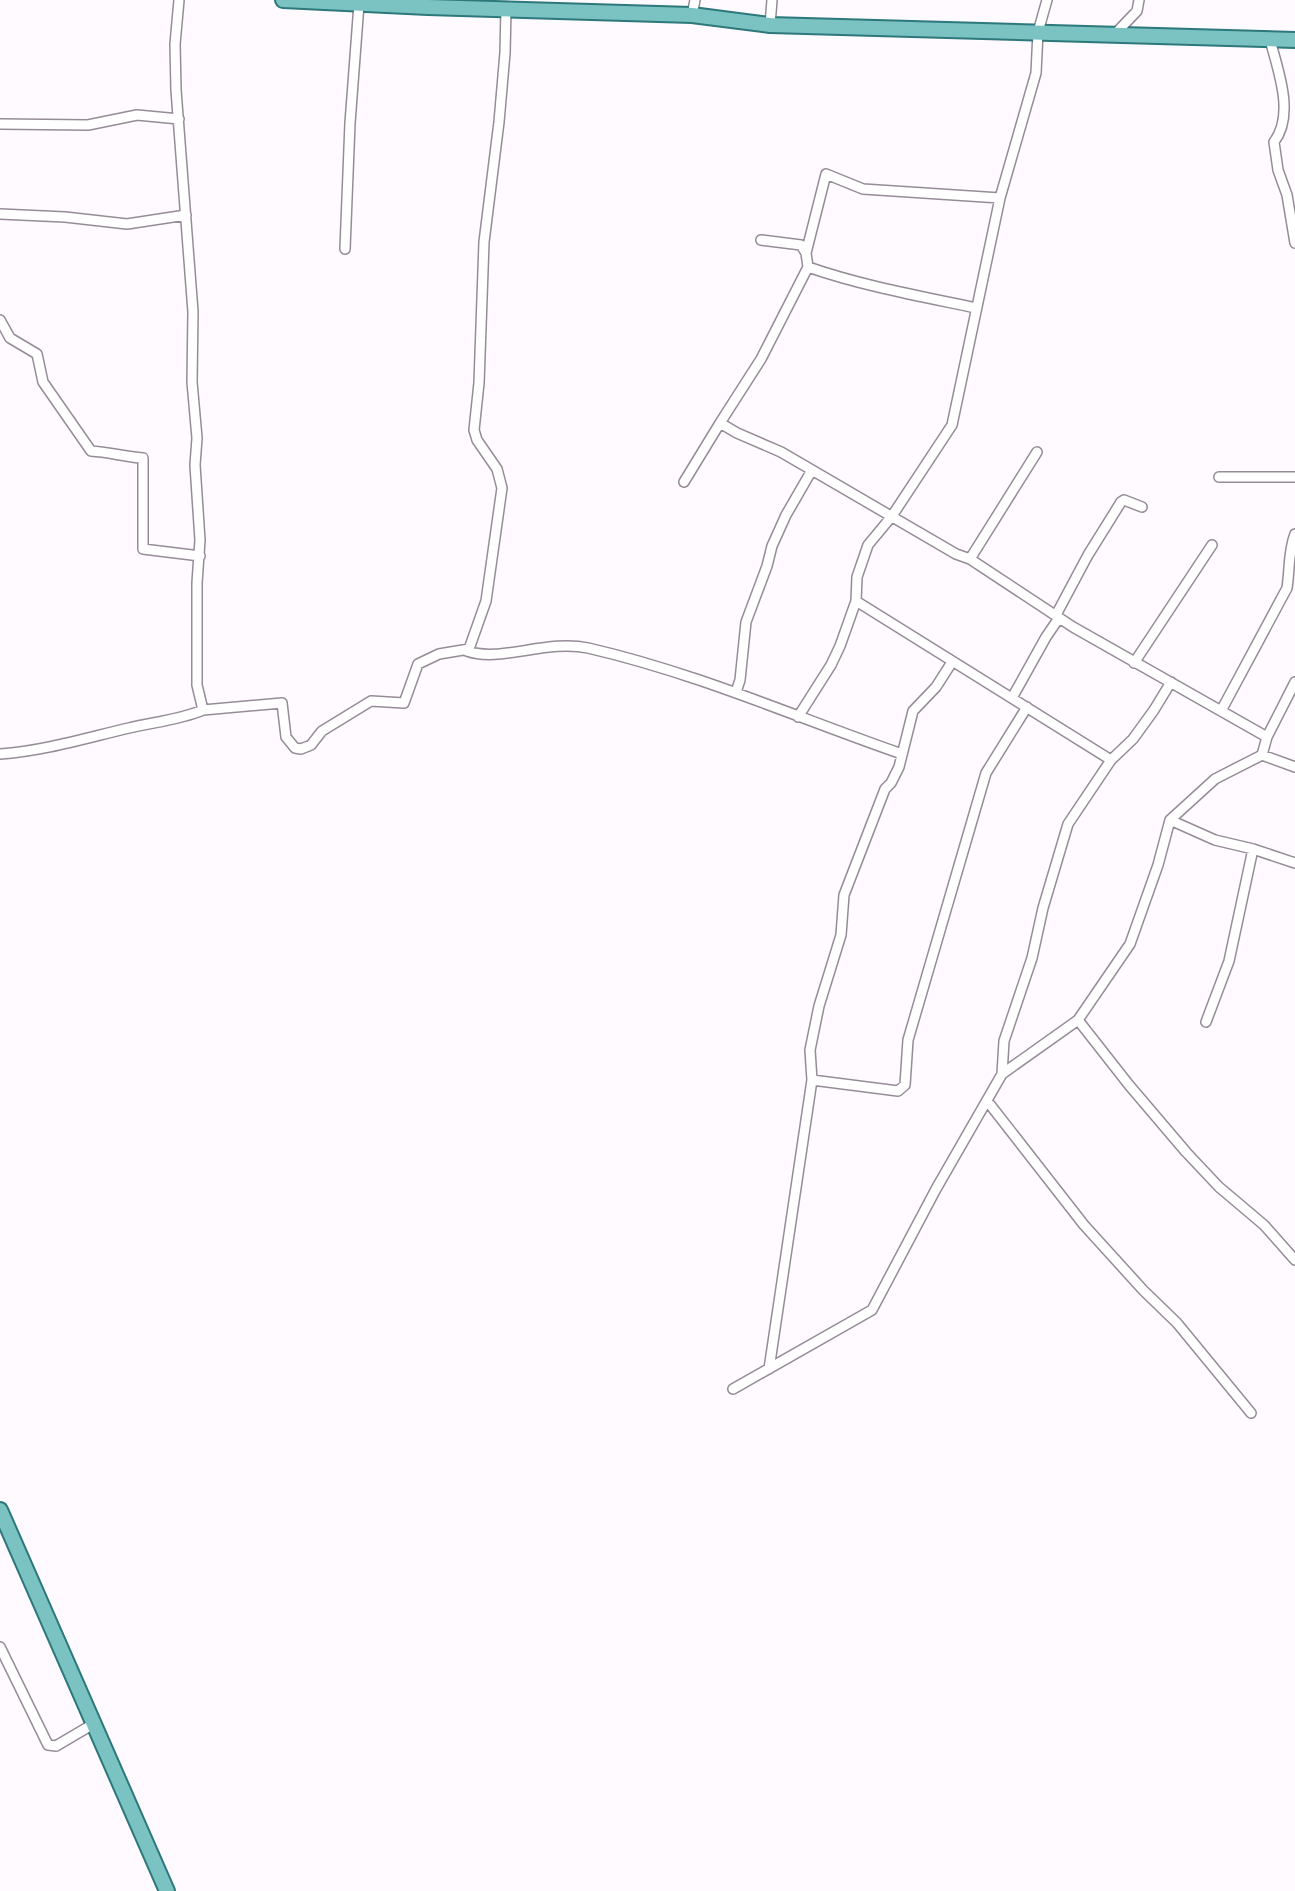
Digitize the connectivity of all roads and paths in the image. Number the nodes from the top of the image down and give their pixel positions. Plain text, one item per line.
1 (179, 0) edge
2 (283, 0) edge
3 (772, 0) edge
4 (1047, 0) edge
5 (1139, 0) edge
6 (368, 3) edge
7 (693, 7) edge
8 (506, 9) junction
9 (770, 25) junction
10 (1038, 32) junction
11 (1115, 34) junction
12 (1270, 40) junction
13 (1295, 40) edge
14 (179, 118) junction
15 (0, 123) edge
16 (1000, 198) junction
17 (1292, 204) edge
18 (0, 214) edge
19 (186, 215) junction
20 (761, 240) dead end
21 (1295, 243) edge
22 (345, 249) dead end
23 (806, 253) junction
24 (808, 267) junction
25 (976, 308) junction
26 (0, 320) edge
27 (720, 423) junction
28 (1037, 452) dead end
29 (812, 470) junction
30 (1219, 477) dead end
31 (1295, 477) edge
32 (684, 482) dead end
33 (1142, 506) dead end
34 (892, 516) junction
35 (1295, 534) edge
36 (1212, 545) dead end
37 (200, 556) junction
38 (970, 559) junction
39 (856, 600) junction
40 (1058, 617) junction
41 (467, 651) junction
42 (952, 662) junction
43 (1134, 663) junction
44 (1171, 682) junction
45 (1295, 682) edge
46 (736, 692) junction
47 (1012, 698) junction
48 (1027, 707) junction
49 (202, 710) junction
50 (1220, 711) junction
51 (798, 717) junction
52 (1267, 737) junction
53 (0, 754) edge
54 (902, 754) junction
55 (1262, 755) junction
56 (1111, 760) junction
57 (1295, 767) edge
58 (1171, 820) junction
59 (1253, 849) junction
60 (1295, 863) edge
61 (1078, 1020) junction
62 (1206, 1022) dead end
63 (1002, 1074) junction
64 (812, 1080) junction
65 (988, 1102) junction
66 (1295, 1260) edge
67 (769, 1369) junction
68 (733, 1389) dead end
69 (1251, 1413) dead end
70 (0, 1510) edge
71 (5, 1536) edge
72 (0, 1647) edge
73 (95, 1723) junction
74 (167, 1891) edge

1 - 14 street
2 - 6 main road
3 - 9 street
4 - 10 street
5 - 11 street
6 - 8 main road
6 - 22 street
7 - 8 main road
7 - 9 main road
8 - 41 street
9 - 10 main road
10 - 11 main road
10 - 16 street
11 - 12 main road
12 - 13 main road
12 - 17 street
14 - 15 street
14 - 19 street
16 - 23 street
16 - 25 street
17 - 21 street
18 - 19 street
19 - 37 street
20 - 23 street
23 - 24 street
24 - 25 street
24 - 27 street
25 - 34 street
26 - 37 street
27 - 29 street
27 - 32 street
28 - 38 street
29 - 34 street
29 - 46 street
30 - 31 street
33 - 40 street
34 - 38 street
34 - 39 street
35 - 50 street
36 - 43 street
37 - 49 street
38 - 40 street
39 - 42 street
39 - 51 street
40 - 43 street
40 - 47 street
41 - 46 street
41 - 49 street
42 - 47 street
42 - 54 street
43 - 44 street
44 - 50 street
44 - 56 street
45 - 52 street
46 - 51 street
47 - 48 street
48 - 56 street
48 - 64 street
49 - 53 street
50 - 52 street
51 - 54 street
52 - 55 street
54 - 64 street
55 - 57 street
55 - 58 street
56 - 63 street
58 - 59 street
58 - 61 street
59 - 60 street
59 - 62 street
61 - 63 street
61 - 66 street
63 - 65 street
64 - 67 street
65 - 67 street
65 - 69 street
67 - 68 street
70 - 71 main road
71 - 73 main road
72 - 73 street
73 - 74 main road

